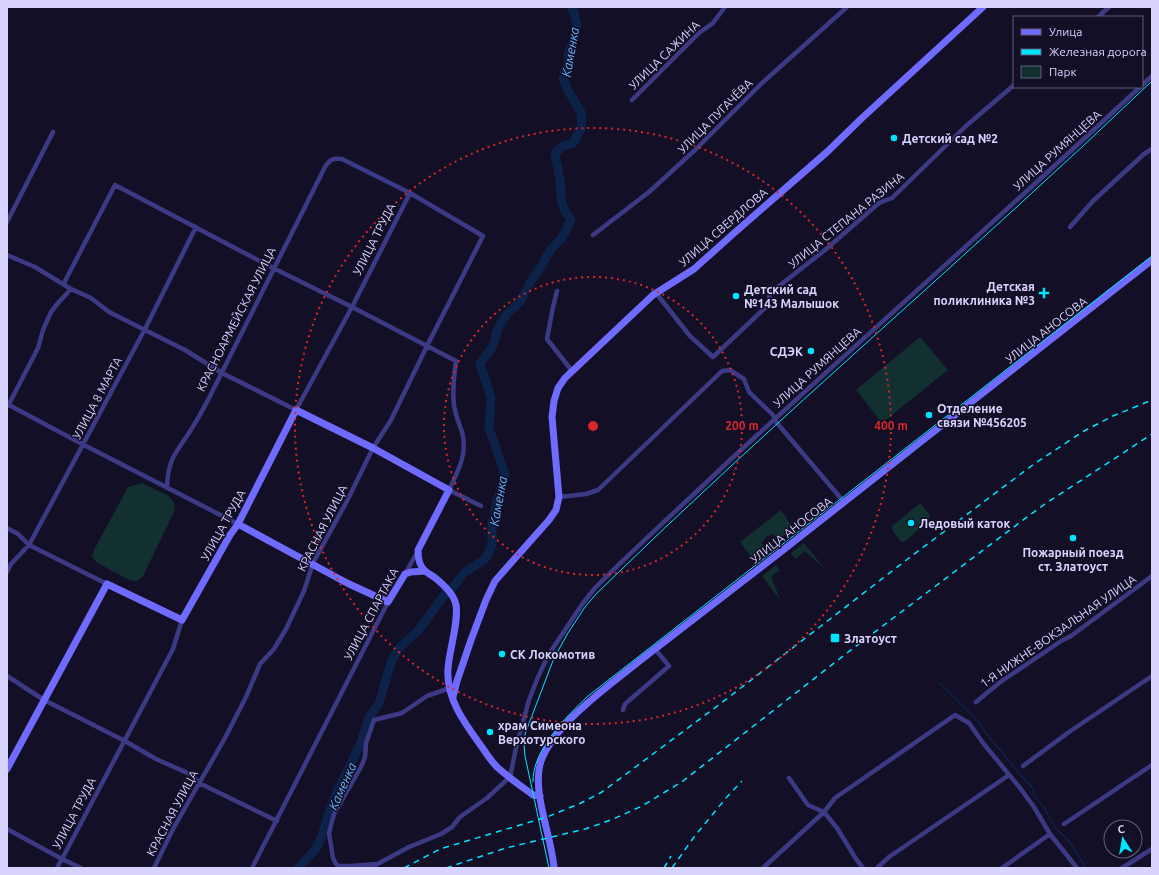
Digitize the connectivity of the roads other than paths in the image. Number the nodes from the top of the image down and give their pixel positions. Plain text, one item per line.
1 (725, 7) edge
2 (847, 7) edge
3 (983, 7) edge
4 (1109, 7) edge
5 (1099, 16) edge
6 (1152, 76) edge
7 (1143, 84) edge
8 (1013, 86) edge
9 (1139, 88) edge
10 (632, 100) dead end
11 (53, 132) dead end
12 (1152, 149) edge
13 (410, 194) junction
14 (7, 222) edge
15 (196, 227) junction
16 (1070, 227) dead end
17 (593, 235) dead end
18 (7, 255) edge
19 (1152, 260) edge
20 (273, 268) junction
21 (64, 284) junction
22 (71, 289) junction
23 (557, 291) dead end
24 (656, 293) junction
25 (352, 307) junction
26 (146, 329) junction
27 (427, 346) junction
28 (572, 371) junction
29 (222, 373) junction
30 (8, 406) edge
31 (296, 410) junction
32 (775, 419) junction
33 (84, 445) junction
34 (373, 448) junction
35 (167, 488) junction
36 (448, 490) junction
37 (559, 497) junction
38 (844, 502) junction
39 (481, 506) dead end
40 (238, 524) junction
41 (7, 528) edge
42 (29, 545) junction
43 (418, 550) junction
44 (313, 564) junction
45 (425, 571) junction
46 (7, 572) edge
47 (405, 574) junction
48 (1152, 576) edge
49 (107, 584) junction
50 (388, 602) junction
51 (182, 620) junction
52 (655, 649) junction
53 (7, 676) edge
54 (1152, 676) edge
55 (450, 688) junction
56 (453, 699) junction
57 (44, 700) junction
58 (976, 702) dead end
59 (623, 710) dead end
60 (125, 741) junction
61 (1152, 765) edge
62 (1023, 766) dead end
63 (7, 769) edge
64 (1009, 774) junction
65 (510, 777) junction
66 (789, 778) dead end
67 (199, 784) junction
68 (540, 796) junction
69 (824, 812) junction
70 (277, 821) junction
71 (1064, 824) dead end
72 (7, 829) edge
73 (1050, 834) junction
74 (1152, 849) edge
75 (62, 859) junction
76 (377, 864) junction
77 (554, 866) edge
78 (57, 868) edge
79 (81, 868) edge
80 (154, 868) edge
81 (252, 868) edge
82 (370, 868) edge
83 (763, 868) edge
84 (863, 868) edge
85 (877, 868) edge
86 (1002, 868) edge
87 (1077, 868) edge
88 (1122, 868) edge

1 - 10 street, УЛИЦА САЖИНА
2 - 17 street, УЛИЦА ПУГАЧЁВА
3 - 24 street, УЛИЦА СВЕРДЛОВА
4 - 5 street
6 - 7 street, УЛИЦА РУМЯНЦЕВА
8 - 24 street, УЛИЦА СТЕПАНА РАЗИНА
9 - 32 street, УЛИЦА РУМЯНЦЕВА
11 - 14 street
12 - 16 street
13 - 20 street, КРАСНОАРМЕЙСКАЯ УЛИЦА
13 - 25 street, УЛИЦА ТРУДА
13 - 27 street, КРАСНАЯ УЛИЦА
15 - 20 street
15 - 21 street
15 - 26 street, УЛИЦА 8 МАРТА
18 - 21 street
19 - 38 street, УЛИЦА АНОСОВА
20 - 25 street
20 - 29 street, КРАСНОАРМЕЙСКАЯ УЛИЦА
21 - 22 street
22 - 26 street
22 - 30 street
23 - 28 street
24 - 28 street, УЛИЦА СВЕРДЛОВА
25 - 27 street
25 - 31 street, УЛИЦА ТРУДА
26 - 29 street
26 - 33 street, УЛИЦА 8 МАРТА
27 - 34 street, КРАСНАЯ УЛИЦА
27 - 36 street, УЛИЦА СПАРТАКА
28 - 37 street, УЛИЦА СВЕРДЛОВА
29 - 31 street
29 - 35 street, КРАСНОАРМЕЙСКАЯ УЛИЦА
30 - 33 street
31 - 34 street
31 - 40 street, УЛИЦА ТРУДА
32 - 37 street
32 - 38 street
32 - 65 street, УЛИЦА РУМЯНЦЕВА
33 - 35 street
33 - 42 street, УЛИЦА 8 МАРТА
34 - 36 street
34 - 44 street, КРАСНАЯ УЛИЦА
35 - 40 street
36 - 39 street
36 - 43 street, УЛИЦА СПАРТАКА
37 - 56 street
38 - 52 street, УЛИЦА АНОСОВА
40 - 44 street
40 - 51 street, УЛИЦА ТРУДА
41 - 42 street
42 - 46 street, УЛИЦА 8 МАРТА
42 - 49 street
43 - 45 street
43 - 47 street, УЛИЦА СПАРТАКА
44 - 50 street
44 - 67 street, КРАСНАЯ УЛИЦА
45 - 47 street
45 - 55 street
47 - 50 street, УЛИЦА СПАРТАКА
48 - 58 street, 1-Я НИЖНЕ-ВОКЗАЛЬНАЯ УЛИЦА
49 - 51 street
49 - 57 street
50 - 70 street, УЛИЦА СПАРТАКА
51 - 60 street, УЛИЦА ТРУДА
52 - 59 street
52 - 68 street, УЛИЦА АНОСОВА
53 - 57 street
54 - 62 street
55 - 56 street
55 - 76 street
56 - 65 street
57 - 60 street
57 - 63 street
60 - 67 street
60 - 75 street, УЛИЦА ТРУДА
61 - 71 street
64 - 69 street
64 - 73 street
64 - 85 street
65 - 68 street
65 - 76 street
66 - 69 street
67 - 70 street
67 - 80 street, КРАСНАЯ УЛИЦА
68 - 77 street, УЛИЦА АНОСОВА
69 - 83 street
69 - 84 street
70 - 81 street, УЛИЦА СПАРТАКА
72 - 75 street
73 - 86 street
73 - 87 street
74 - 88 street
75 - 78 street, УЛИЦА ТРУДА
75 - 79 street
76 - 82 street

